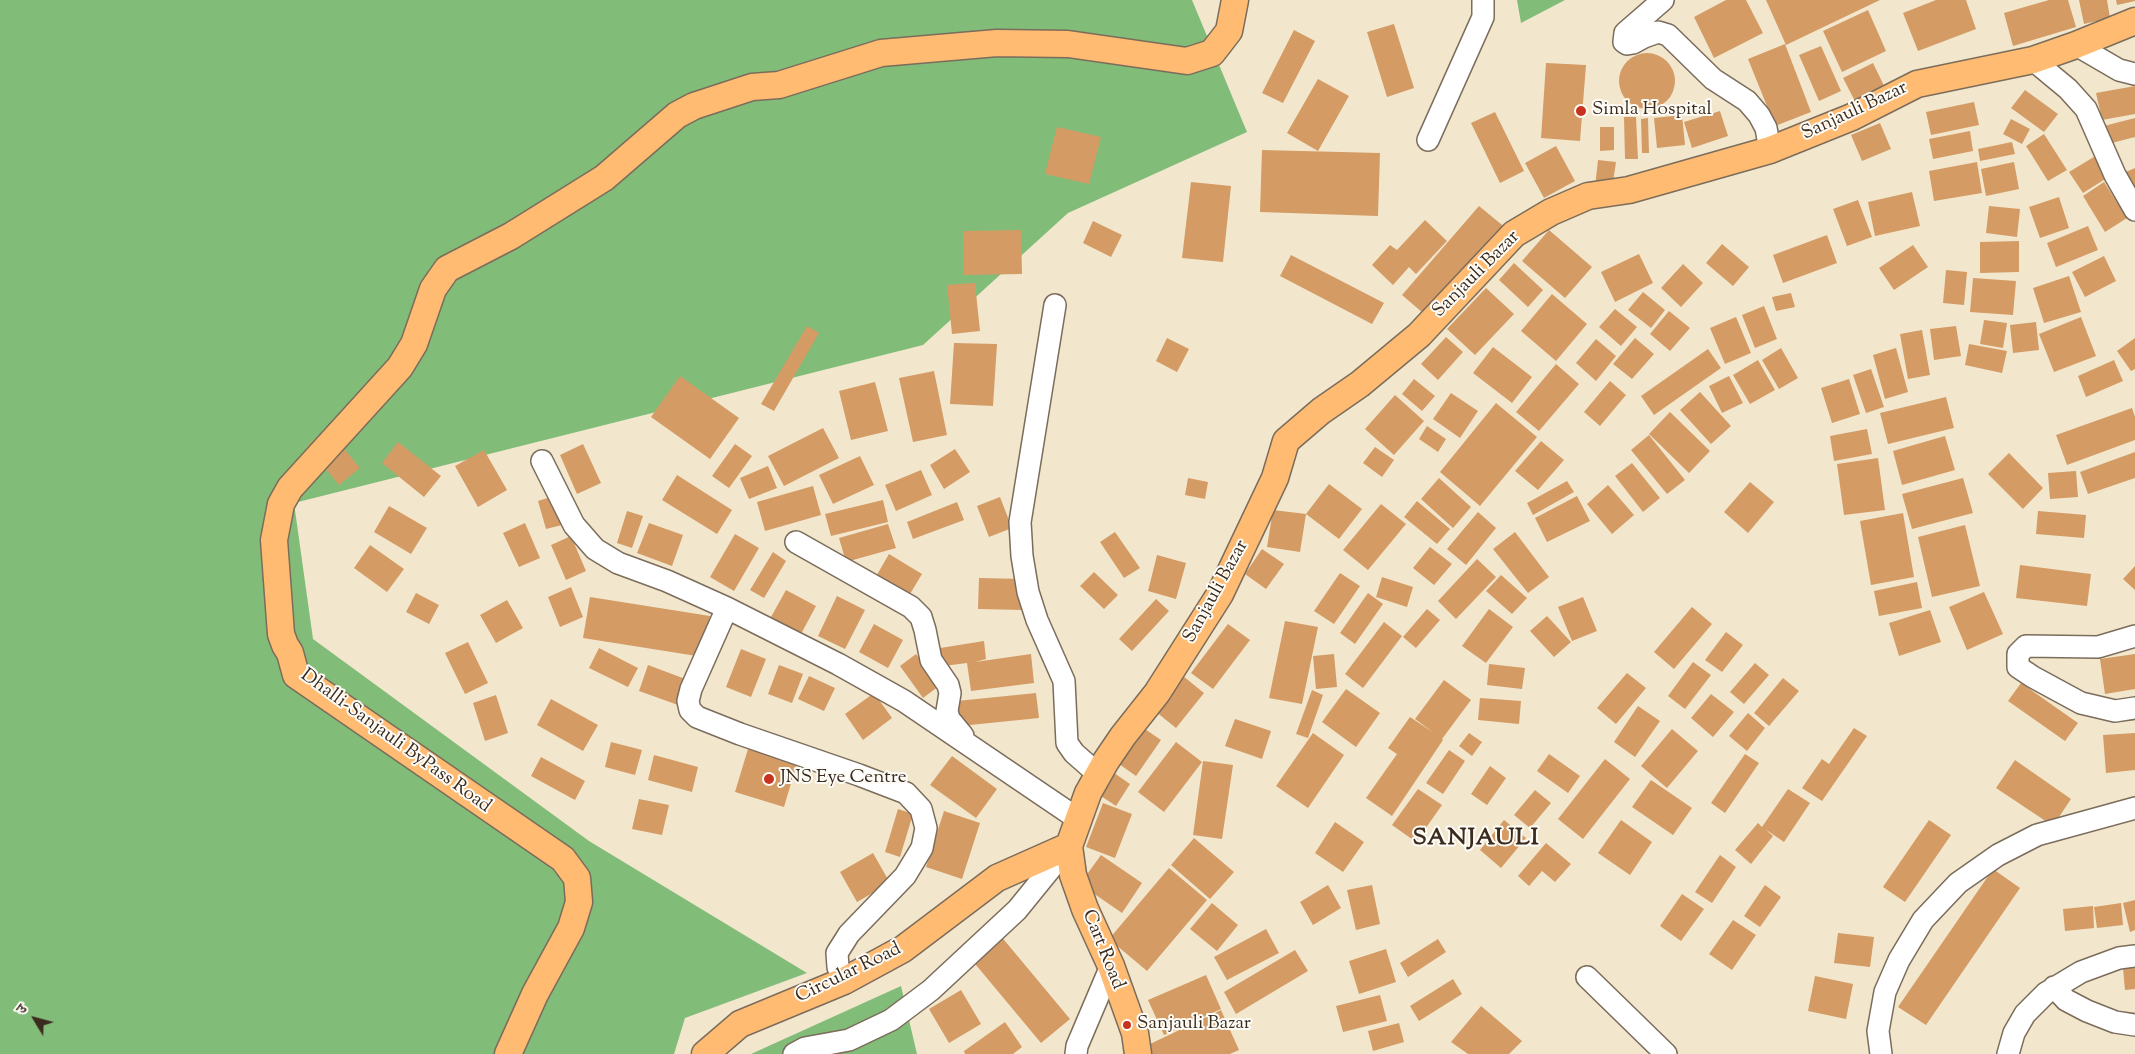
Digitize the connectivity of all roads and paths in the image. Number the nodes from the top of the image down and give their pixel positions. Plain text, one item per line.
1 (1235, 0) edge
2 (1483, 0) edge
3 (1663, 0) edge
4 (2135, 21) edge
5 (2076, 45) junction
6 (2032, 60) junction
7 (2135, 74) edge
8 (1428, 140) dead end
9 (1770, 150) junction
10 (2135, 210) edge
11 (1055, 304) dead end
12 (542, 461) dead end
13 (796, 542) dead end
14 (727, 608) junction
15 (2135, 636) edge
16 (2135, 708) edge
17 (977, 751) junction
18 (1099, 775) junction
19 (2135, 808) edge
20 (1078, 820) junction
21 (1069, 846) junction
22 (2135, 956) edge
23 (1111, 966) junction
24 (1587, 977) dead end
25 (844, 982) junction
26 (2054, 987) junction
27 (2135, 1025) edge
28 (508, 1054) edge
29 (705, 1054) edge
30 (794, 1054) edge
31 (1076, 1054) edge
32 (1138, 1054) edge
33 (1666, 1054) edge
34 (1881, 1054) edge
35 (2008, 1054) edge

1 - 28 main road, Dhalli-Sanjauli ByPass Road
2 - 8 street
3 - 9 street
4 - 5 main road, Sanjauli Bazar
5 - 6 main road, Sanjauli Bazar
5 - 7 street
6 - 9 main road, Sanjauli Bazar
6 - 10 street
9 - 18 main road, Sanjauli Bazar
11 - 18 street
12 - 14 street
13 - 17 street
14 - 17 street
14 - 25 street
15 - 16 street
17 - 20 street
18 - 20 main road, Sanjauli Bazar
19 - 34 street
20 - 21 main road, Sanjauli Bazar
21 - 23 main road, Cart Road
21 - 25 main road, Circular Road
21 - 30 street
22 - 26 street
23 - 31 street
23 - 32 main road, Cart Road
24 - 33 street
25 - 29 main road, Circular Road
26 - 27 street
26 - 35 street

